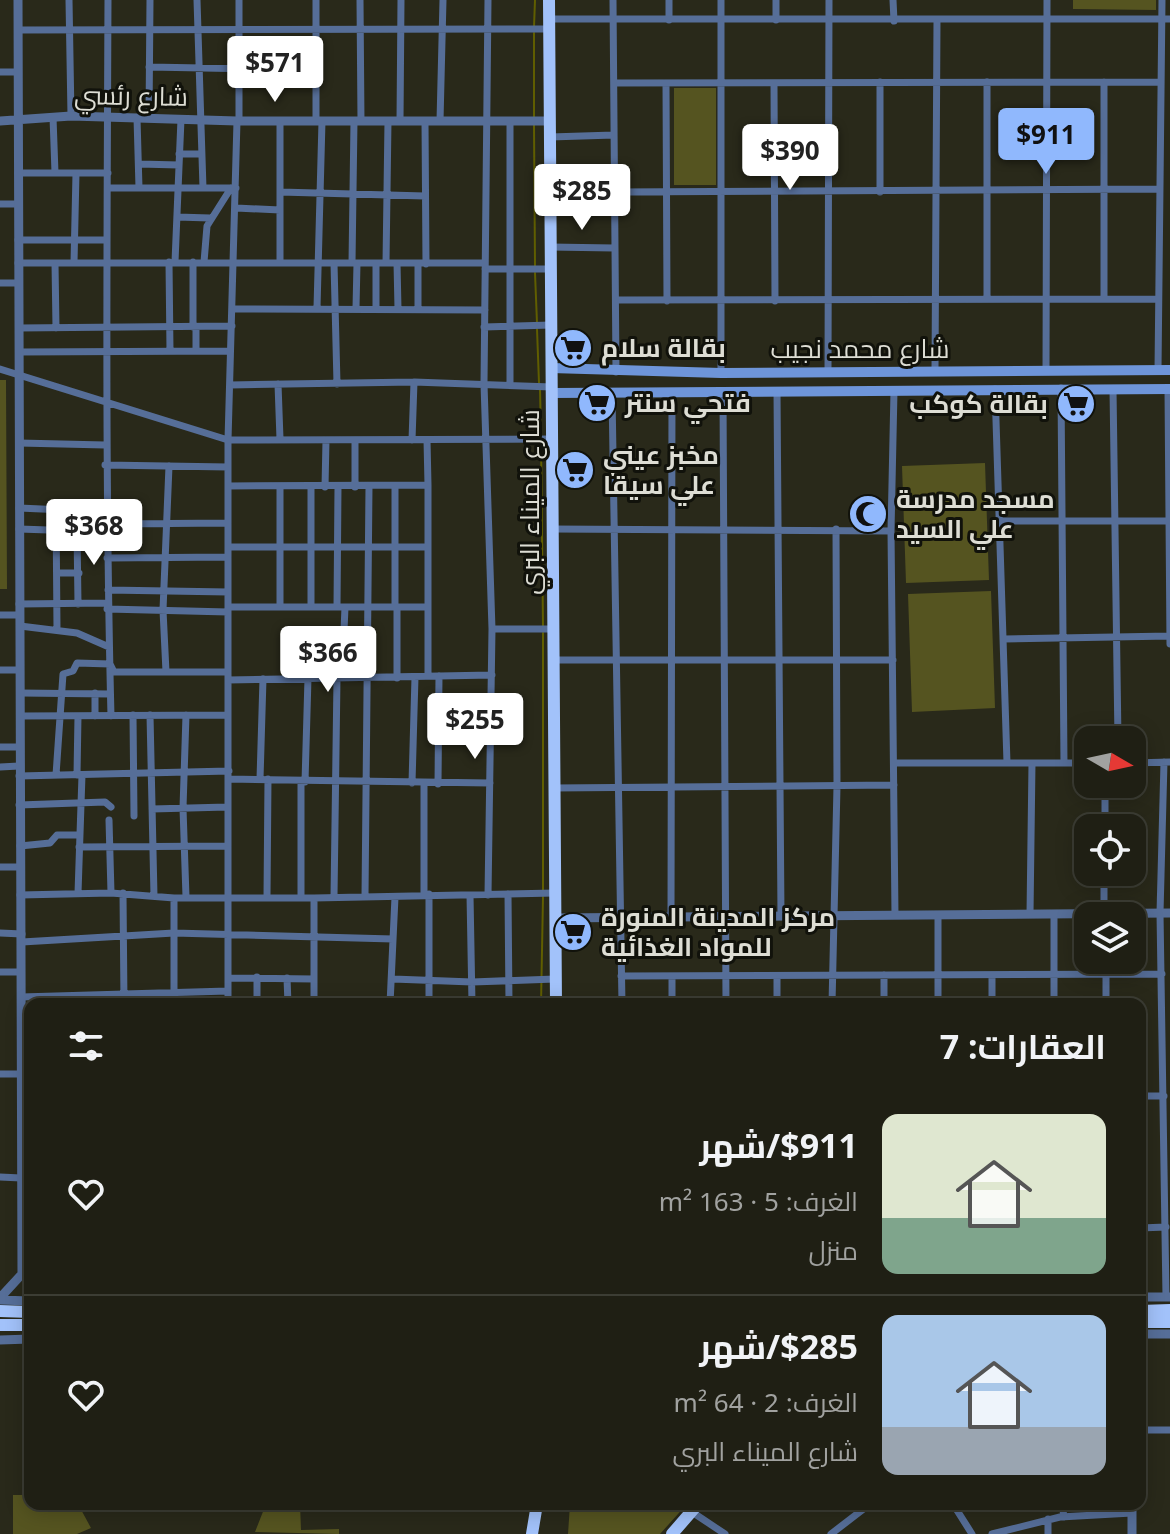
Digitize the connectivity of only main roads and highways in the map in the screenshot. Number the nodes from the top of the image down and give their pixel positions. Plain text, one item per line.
1 (549, 0) edge
2 (551, 368) junction
3 (1170, 370) edge
4 (590, 371) junction
5 (1169, 389) edge
6 (552, 390) junction
7 (589, 394) junction
8 (556, 998) edge
9 (1169, 1302) edge
10 (1146, 1309) edge
11 (0, 1311) edge
12 (24, 1312) edge
13 (1146, 1322) edge
14 (1170, 1322) edge
15 (0, 1325) edge
16 (24, 1326) edge
17 (528, 1510) edge
18 (536, 1510) edge
19 (693, 1510) edge
20 (524, 1534) edge
21 (532, 1534) edge
22 (672, 1534) edge

1 - 2 highway, شارع الميناء البري
2 - 4 main road, شارع محمد نجيب
2 - 6 highway, شارع الميناء البري
3 - 4 main road, شارع محمد نجيب
4 - 7 main road
5 - 7 main road, شارع محمد نجيب
6 - 7 main road, شارع محمد نجيب
6 - 8 highway, شارع الميناء البري
9 - 10 highway
11 - 12 highway
13 - 14 highway
15 - 16 highway
17 - 20 highway
18 - 21 highway
19 - 22 highway

